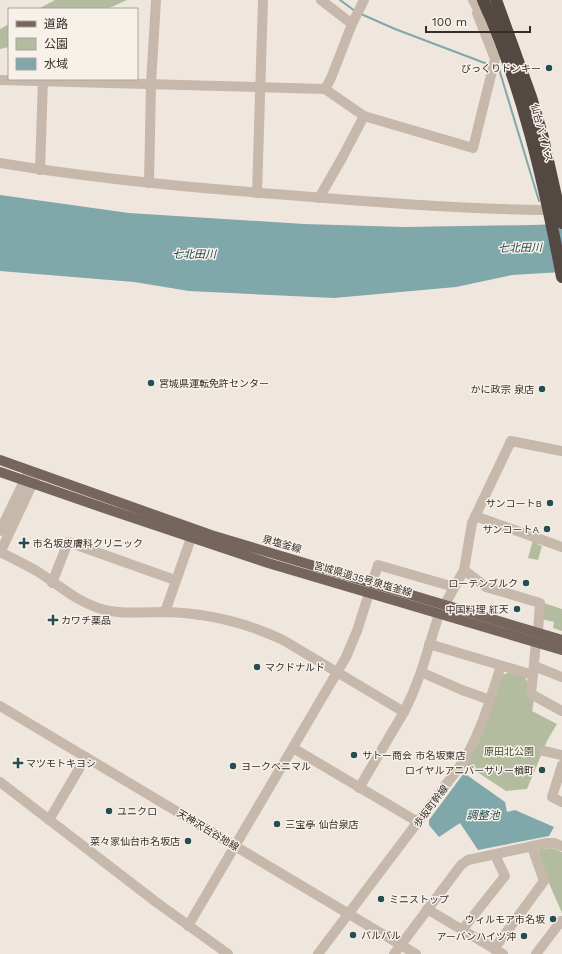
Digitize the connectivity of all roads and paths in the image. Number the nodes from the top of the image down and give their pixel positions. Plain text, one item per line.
1 (156, 0) edge
2 (263, 0) edge
3 (321, 0) edge
4 (473, 0) edge
5 (496, 0) edge
6 (362, 4) edge
7 (482, 6) edge
8 (352, 23) junction
9 (0, 80) edge
10 (43, 80) edge
11 (151, 84) junction
12 (260, 88) junction
13 (325, 89) junction
14 (364, 116) junction
15 (0, 163) edge
16 (40, 170) junction
17 (149, 183) junction
18 (257, 193) junction
19 (319, 198) junction
20 (550, 206) junction
21 (562, 224) edge
22 (562, 277) edge
23 (562, 451) edge
24 (0, 460) edge
25 (0, 472) edge
26 (31, 477) junction
27 (475, 516) junction
28 (0, 531) edge
29 (191, 538) junction
30 (562, 547) edge
31 (0, 552) edge
32 (464, 570) junction
33 (176, 580) junction
34 (52, 583) junction
35 (454, 587) junction
36 (371, 588) junction
37 (445, 604) junction
38 (164, 612) junction
39 (438, 614) junction
40 (538, 631) junction
41 (562, 640) edge
42 (536, 643) junction
43 (429, 644) junction
44 (562, 650) edge
45 (501, 666) junction
46 (533, 670) junction
47 (421, 672) junction
48 (338, 673) junction
49 (562, 677) edge
50 (490, 700) junction
51 (0, 706) edge
52 (562, 711) edge
53 (404, 712) junction
54 (293, 748) junction
55 (544, 751) dead end
56 (562, 755) edge
57 (86, 757) junction
58 (562, 765) edge
59 (0, 782) edge
60 (359, 788) junction
61 (562, 802) edge
62 (50, 820) junction
63 (418, 822) junction
64 (235, 846) junction
65 (562, 846) edge
66 (532, 847) junction
67 (495, 855) junction
68 (427, 909) junction
69 (349, 914) junction
70 (562, 922) edge
71 (188, 926) junction
72 (462, 930) junction
73 (401, 944) junction
74 (499, 951) edge
75 (228, 954) edge
76 (318, 954) edge
77 (394, 954) edge
78 (416, 954) edge
79 (536, 954) edge

1 - 11 street
2 - 12 street
3 - 8 street
4 - 7 street
5 - 20 highway, 仙台バイパス
6 - 8 street
7 - 14 street
7 - 20 highway, 仙台バイパス
8 - 13 street
9 - 10 street
10 - 11 street
10 - 16 street
11 - 12 street
11 - 17 street
12 - 13 street
12 - 18 street
13 - 14 street
14 - 19 street
15 - 16 street
16 - 17 street
17 - 18 street
18 - 19 street
19 - 20 street
20 - 21 highway, 仙台バイパス
20 - 22 highway, 仙台バイパス
23 - 27 street
24 - 26 main road, 泉塩釜線
25 - 26 main road, 宮城県道35号泉塩釜線
26 - 28 street
26 - 29 main road, 宮城県道35号泉塩釜線
26 - 31 street
26 - 36 main road, 泉塩釜線
27 - 30 street
27 - 32 street
29 - 33 street
29 - 36 main road, 宮城県道35号泉塩釜線
31 - 34 street
32 - 35 street
32 - 40 street
33 - 34 street
33 - 38 street
34 - 38 street
35 - 36 street
35 - 37 street
36 - 37 main road, 泉塩釜線
36 - 39 main road, 宮城県道35号泉塩釜線
36 - 48 street
37 - 40 main road, 泉塩釜線
38 - 48 street
39 - 42 main road, 宮城県道35号泉塩釜線
39 - 43 street
40 - 41 main road, 泉塩釜線
42 - 44 main road, 宮城県道35号泉塩釜線
42 - 46 street
43 - 45 street
43 - 47 street
45 - 46 street
45 - 50 street, 歩坂町幹線
46 - 49 street
46 - 52 street
47 - 50 street
47 - 53 street
48 - 53 street
48 - 54 street
50 - 63 street, 歩坂町幹線
51 - 57 street, 天神沢台谷地線
53 - 60 street
54 - 60 street
54 - 64 street
55 - 56 street
57 - 62 street
57 - 64 street, 天神沢台谷地線
58 - 61 street
59 - 62 street
60 - 63 street
62 - 71 street
63 - 69 street, 歩坂町幹線
64 - 69 street, 天神沢台谷地線
64 - 71 street
65 - 66 street
66 - 67 street
66 - 74 street
67 - 68 street
67 - 72 street
68 - 72 street
68 - 73 street
69 - 73 street, 天神沢台谷地線
69 - 76 street, 歩坂町幹線
70 - 79 street
71 - 75 street
72 - 74 street
73 - 77 street
73 - 78 street, 天神沢台谷地線

